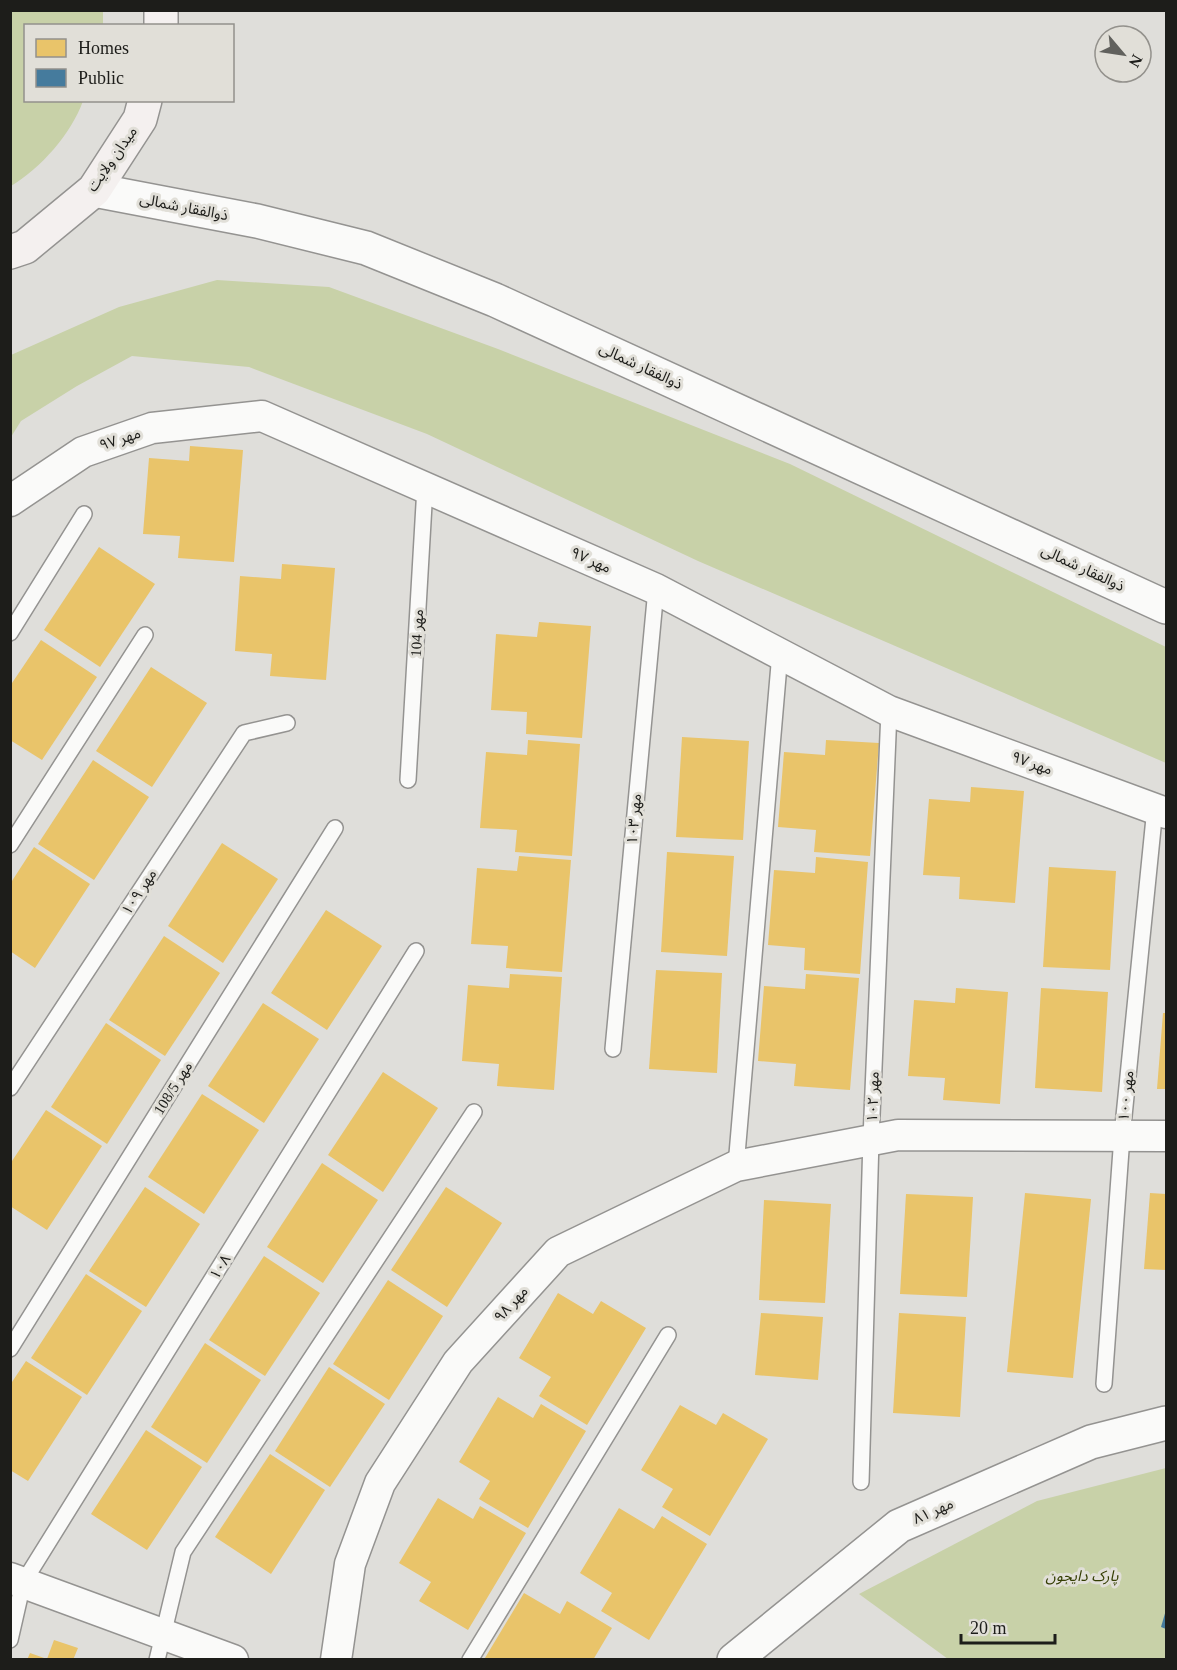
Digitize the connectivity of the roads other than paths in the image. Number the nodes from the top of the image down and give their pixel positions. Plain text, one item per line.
1 (144, 102) edge
2 (94, 190) junction
3 (10, 252) edge
4 (425, 487) junction
5 (11, 501) edge
6 (84, 514) dead end
7 (656, 589) junction
8 (1167, 606) edge
9 (10, 633) edge
10 (145, 635) dead end
11 (780, 653) junction
12 (890, 711) junction
13 (287, 723) dead end
14 (408, 780) dead end
15 (1161, 810) edge
16 (335, 828) dead end
17 (10, 845) edge
18 (416, 951) dead end
19 (613, 1049) dead end
20 (10, 1088) edge
21 (474, 1112) dead end
22 (1122, 1136) junction
23 (1167, 1136) edge
24 (872, 1139) junction
25 (736, 1166) junction
26 (668, 1335) dead end
27 (10, 1349) edge
28 (1104, 1384) dead end
29 (1167, 1423) edge
30 (861, 1482) dead end
31 (17, 1580) edge
32 (10, 1640) edge
33 (161, 1647) edge
34 (233, 1659) edge
35 (336, 1659) edge
36 (470, 1659) edge
37 (734, 1659) edge

1 - 2 main road, میدان ولایت
2 - 3 main road, میدان ولایت
2 - 8 street, ذوالفقار شمالی
4 - 5 street, مهر ۹۷
4 - 7 street, مهر ۹۷
4 - 14 lane, مهر 104
6 - 9 lane
7 - 11 street, مهر ۹۷
7 - 19 lane, مهر ۱۰۳
10 - 17 lane
11 - 12 street, مهر ۹۷
11 - 25 lane
12 - 15 street, مهر ۹۷
12 - 24 lane, مهر ۱۰۲
13 - 20 lane, مهر ۱۰۹
15 - 22 lane, مهر ۱۰۰
16 - 27 lane, مهر 108/5
18 - 31 lane, ۱۰۸
21 - 33 lane
22 - 23 street, مهر ۹۸
22 - 24 street, مهر ۹۸
22 - 28 lane, مهر ۱۰۰
24 - 25 street, مهر ۹۸
24 - 30 lane, مهر ۱۰۲
25 - 35 street, مهر ۹۸
26 - 36 lane
29 - 37 street, مهر ۸۱
31 - 32 lane, ۱۰۸
31 - 33 street
33 - 34 street

